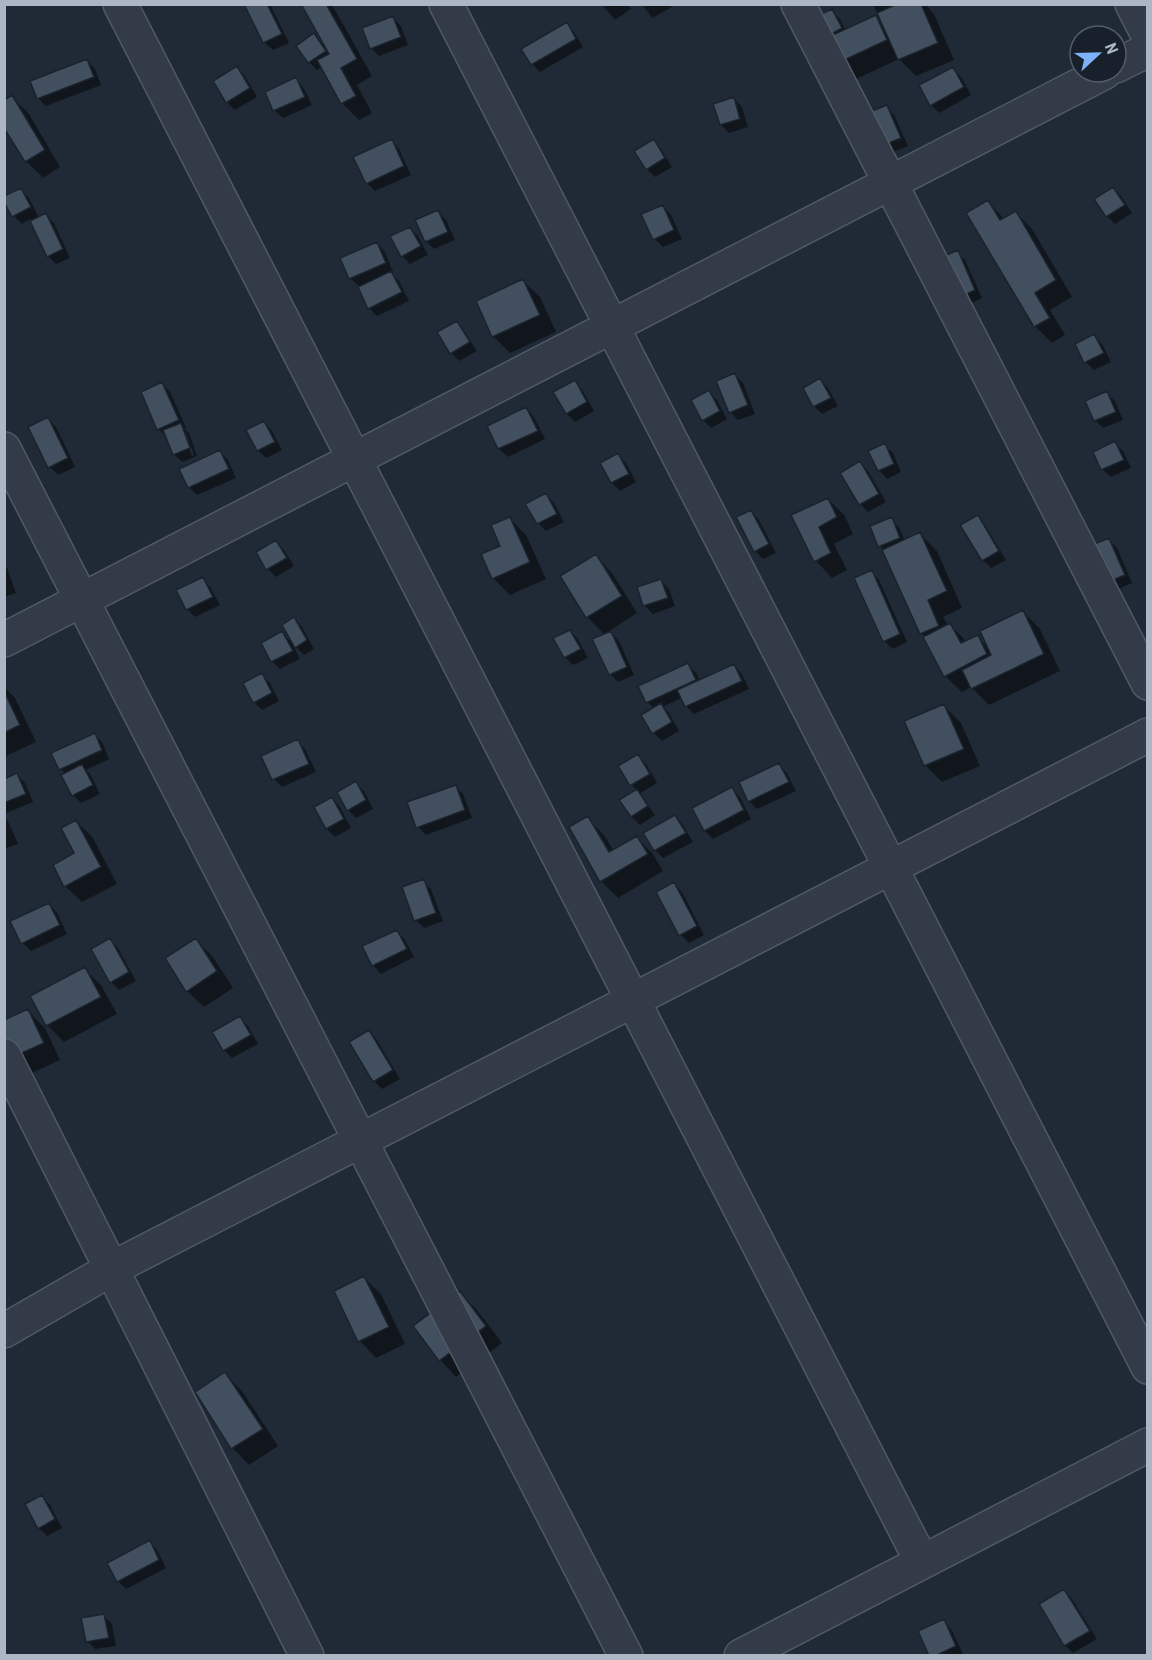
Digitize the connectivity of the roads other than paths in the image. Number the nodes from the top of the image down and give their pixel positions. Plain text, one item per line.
1 (120, 4) edge
2 (446, 4) edge
3 (798, 4) edge
4 (1132, 4) edge
5 (1148, 34) edge
6 (1148, 50) edge
7 (1128, 60) edge
8 (1082, 84) edge
9 (890, 183) junction
10 (612, 327) junction
11 (4, 449) edge
12 (354, 459) junction
13 (82, 599) junction
14 (4, 640) edge
15 (1148, 683) edge
16 (1148, 735) edge
17 (890, 868) junction
18 (632, 1000) junction
19 (4, 1056) edge
20 (360, 1140) junction
21 (112, 1268) junction
22 (4, 1331) edge
23 (1148, 1367) edge
24 (1148, 1445) edge
25 (922, 1562) junction
26 (306, 1656) edge
27 (626, 1656) edge
28 (741, 1656) edge

1 - 12 street
2 - 10 street
3 - 9 street
4 - 5 street
6 - 7 street
8 - 9 street
9 - 10 street
9 - 15 street
10 - 12 street
10 - 17 street
11 - 13 street
12 - 13 street
12 - 18 street
13 - 14 street
13 - 20 street
16 - 17 street
17 - 18 street
17 - 23 street
18 - 20 street
18 - 25 street
19 - 21 street
20 - 21 street
20 - 27 street
21 - 22 street
21 - 26 street
24 - 25 street
25 - 28 street

